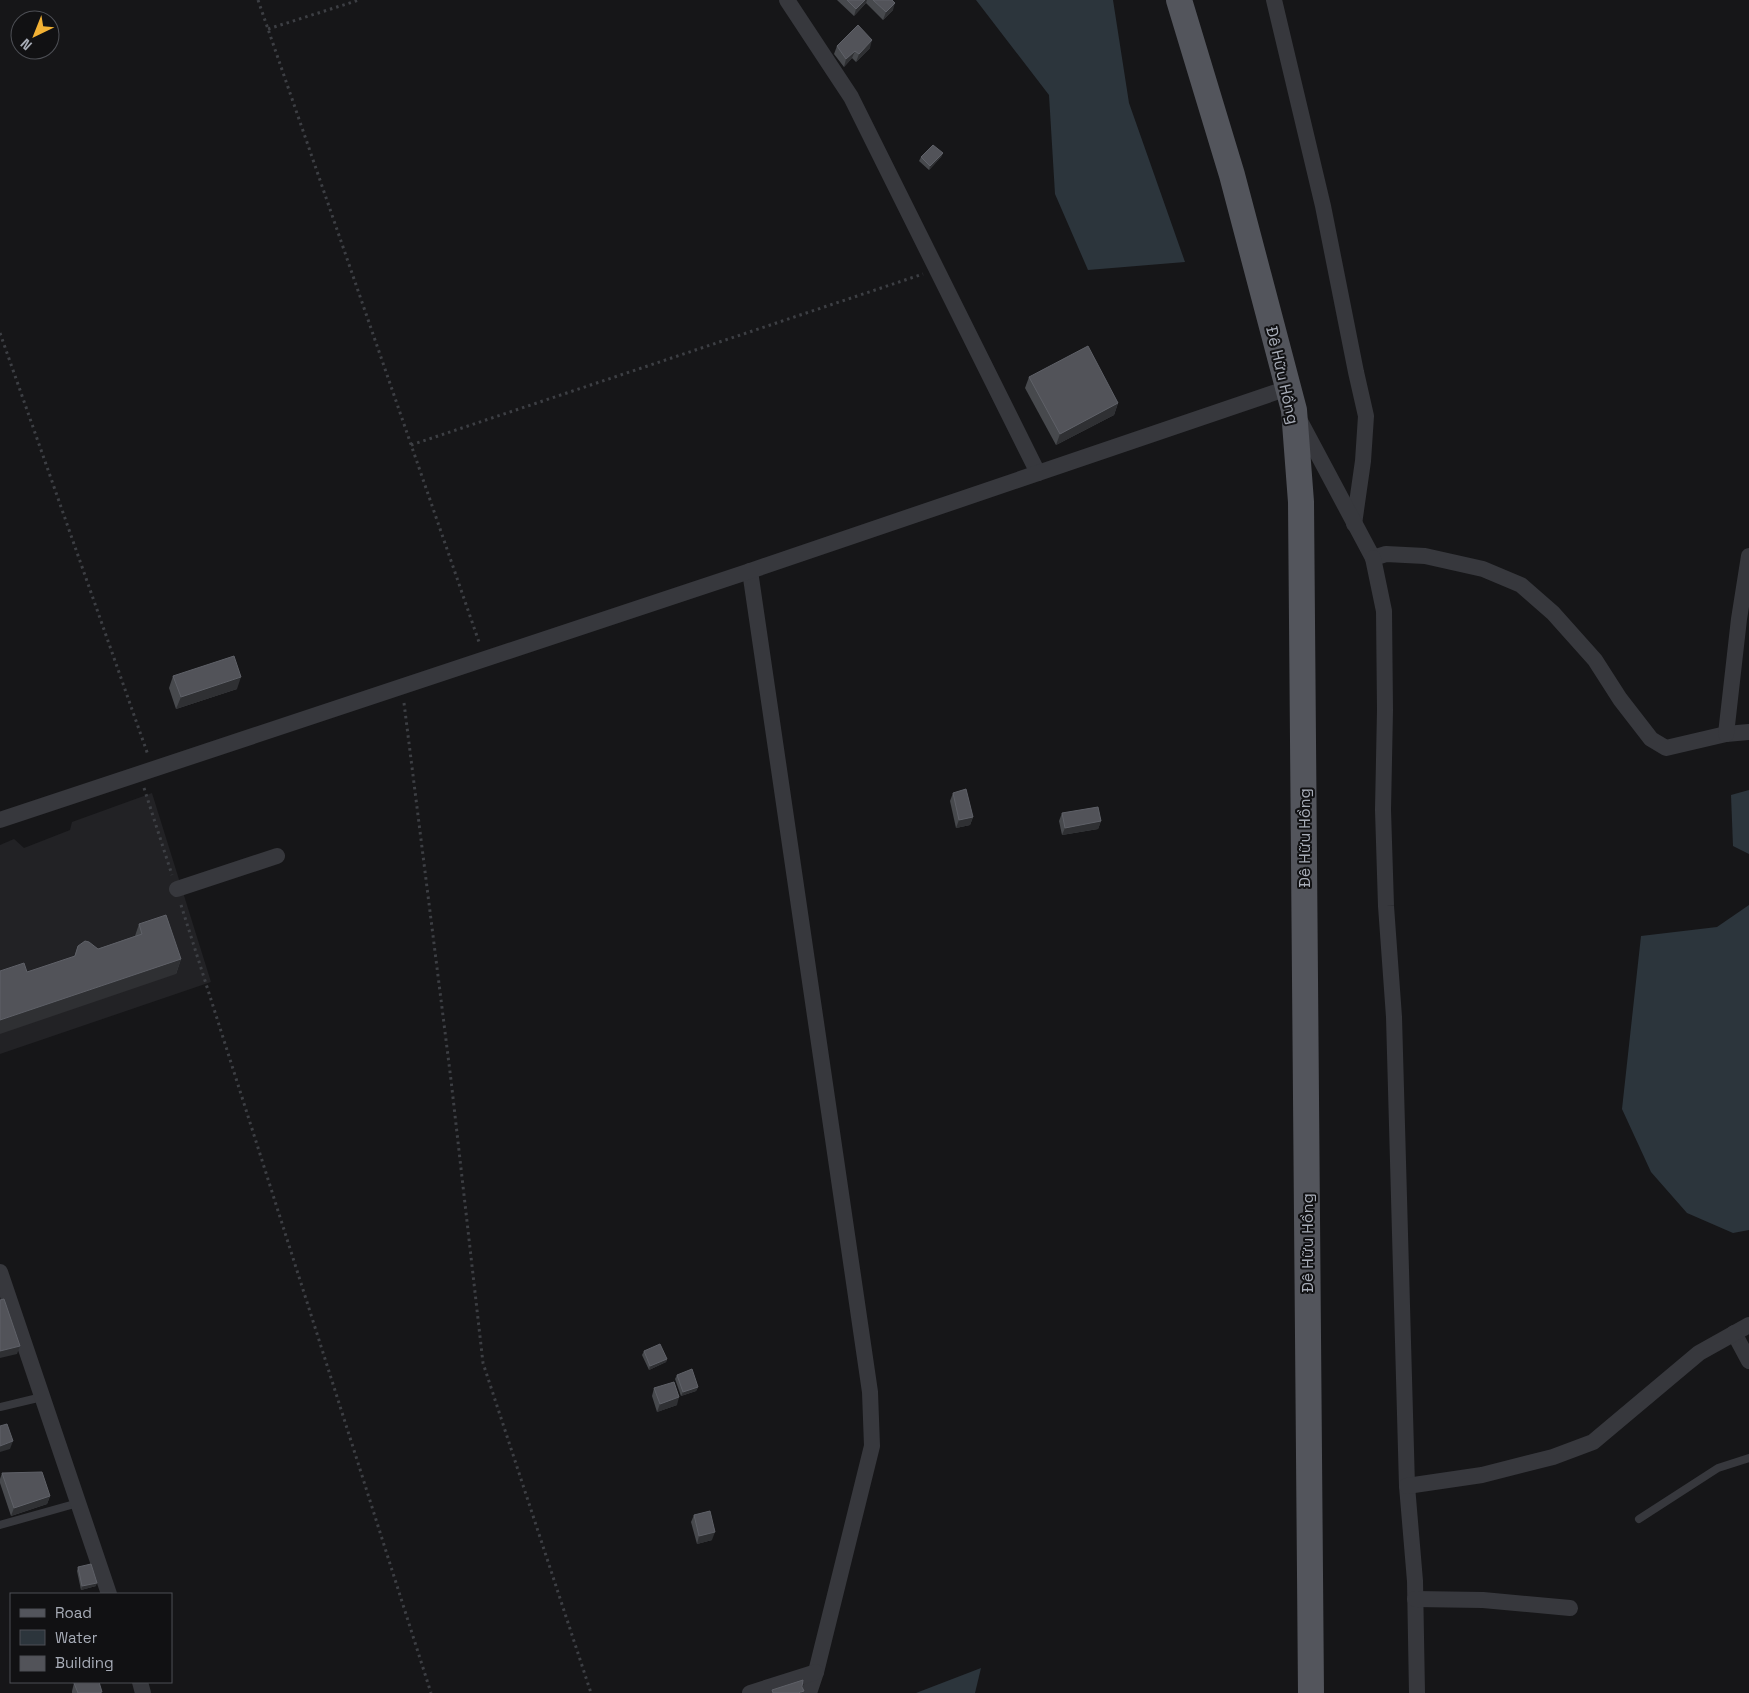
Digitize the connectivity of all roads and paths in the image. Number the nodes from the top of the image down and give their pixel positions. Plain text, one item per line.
1 (258, 0) edge
2 (359, 0) edge
3 (787, 0) edge
4 (1179, 0) edge
5 (1274, 0) edge
6 (268, 29) junction
7 (937, 270) junction
8 (0, 333) edge
9 (1291, 399) junction
10 (411, 445) junction
11 (1038, 473) junction
12 (1354, 524) junction
13 (1749, 556) edge
14 (1373, 558) junction
15 (750, 571) junction
16 (485, 659) junction
17 (402, 687) junction
18 (1749, 732) edge
19 (1726, 734) junction
20 (147, 772) junction
21 (0, 820) edge
22 (277, 856) dead end
23 (176, 889) junction
24 (0, 1272) edge
25 (4, 1298) edge
26 (1749, 1325) edge
27 (1734, 1334) junction
28 (1749, 1361) edge
29 (42, 1397) junction
30 (0, 1408) edge
31 (1749, 1458) edge
32 (1407, 1486) junction
33 (78, 1503) junction
34 (1639, 1519) dead end
35 (0, 1525) edge
36 (109, 1593) edge
37 (1415, 1599) junction
38 (1570, 1608) dead end
39 (816, 1672) junction
40 (431, 1693) edge
41 (591, 1693) edge
42 (750, 1693) edge
43 (809, 1693) edge
44 (1311, 1693) edge
45 (1417, 1693) edge

1 - 6 path
2 - 6 path
3 - 7 street
4 - 9 main road, Đê Hữu Hồng
5 - 12 street
6 - 10 path
7 - 10 path
7 - 11 street
8 - 20 path
9 - 11 street
9 - 12 street
9 - 44 main road, Đê Hữu Hồng
10 - 16 path
11 - 15 street
12 - 14 street
13 - 19 street
14 - 19 street
14 - 32 street
15 - 16 street
15 - 39 street
16 - 17 street
17 - 20 street
17 - 41 path
18 - 19 street
20 - 21 street
20 - 23 path
22 - 23 street
23 - 40 path
24 - 25 street
25 - 29 street
26 - 27 street
27 - 28 street
27 - 32 street
29 - 30 lane
29 - 33 street
31 - 34 lane
32 - 37 street
33 - 35 lane
33 - 36 street
37 - 38 street
37 - 45 street
39 - 42 street
39 - 43 street

